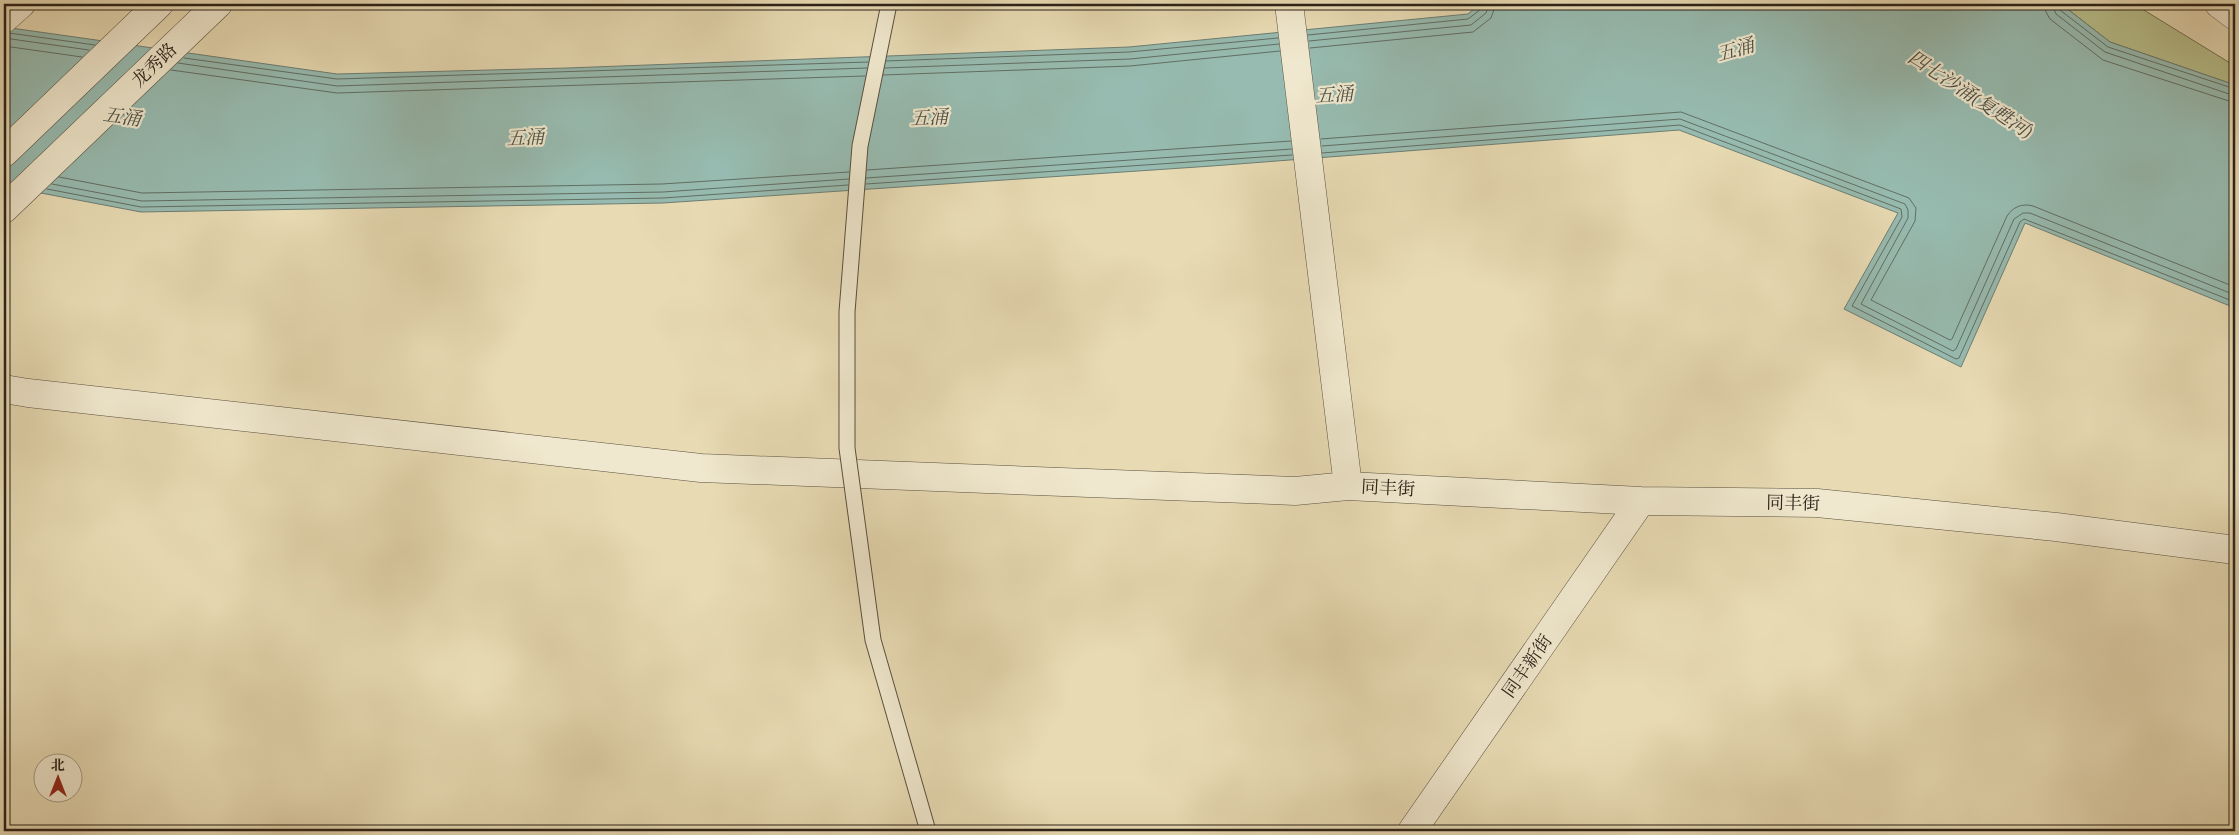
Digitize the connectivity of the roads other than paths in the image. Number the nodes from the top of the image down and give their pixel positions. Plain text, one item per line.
1 (21, 4) edge
2 (159, 4) edge
3 (218, 4) edge
4 (889, 4) edge
5 (1289, 4) edge
6 (2219, 4) edge
7 (2235, 16) edge
8 (4, 20) edge
9 (4, 153) edge
10 (4, 209) edge
11 (4, 389) edge
12 (1348, 486) junction
13 (1642, 501) junction
14 (2235, 550) edge
15 (928, 831) edge
16 (1412, 831) edge

1 - 8 street
2 - 9 street
3 - 10 street, 龙秀路
4 - 15 lane, bridge
5 - 12 street
6 - 7 street
11 - 12 street, 同丰街
12 - 13 street, 同丰街
13 - 14 street, 同丰街
13 - 16 street, 同丰新街

